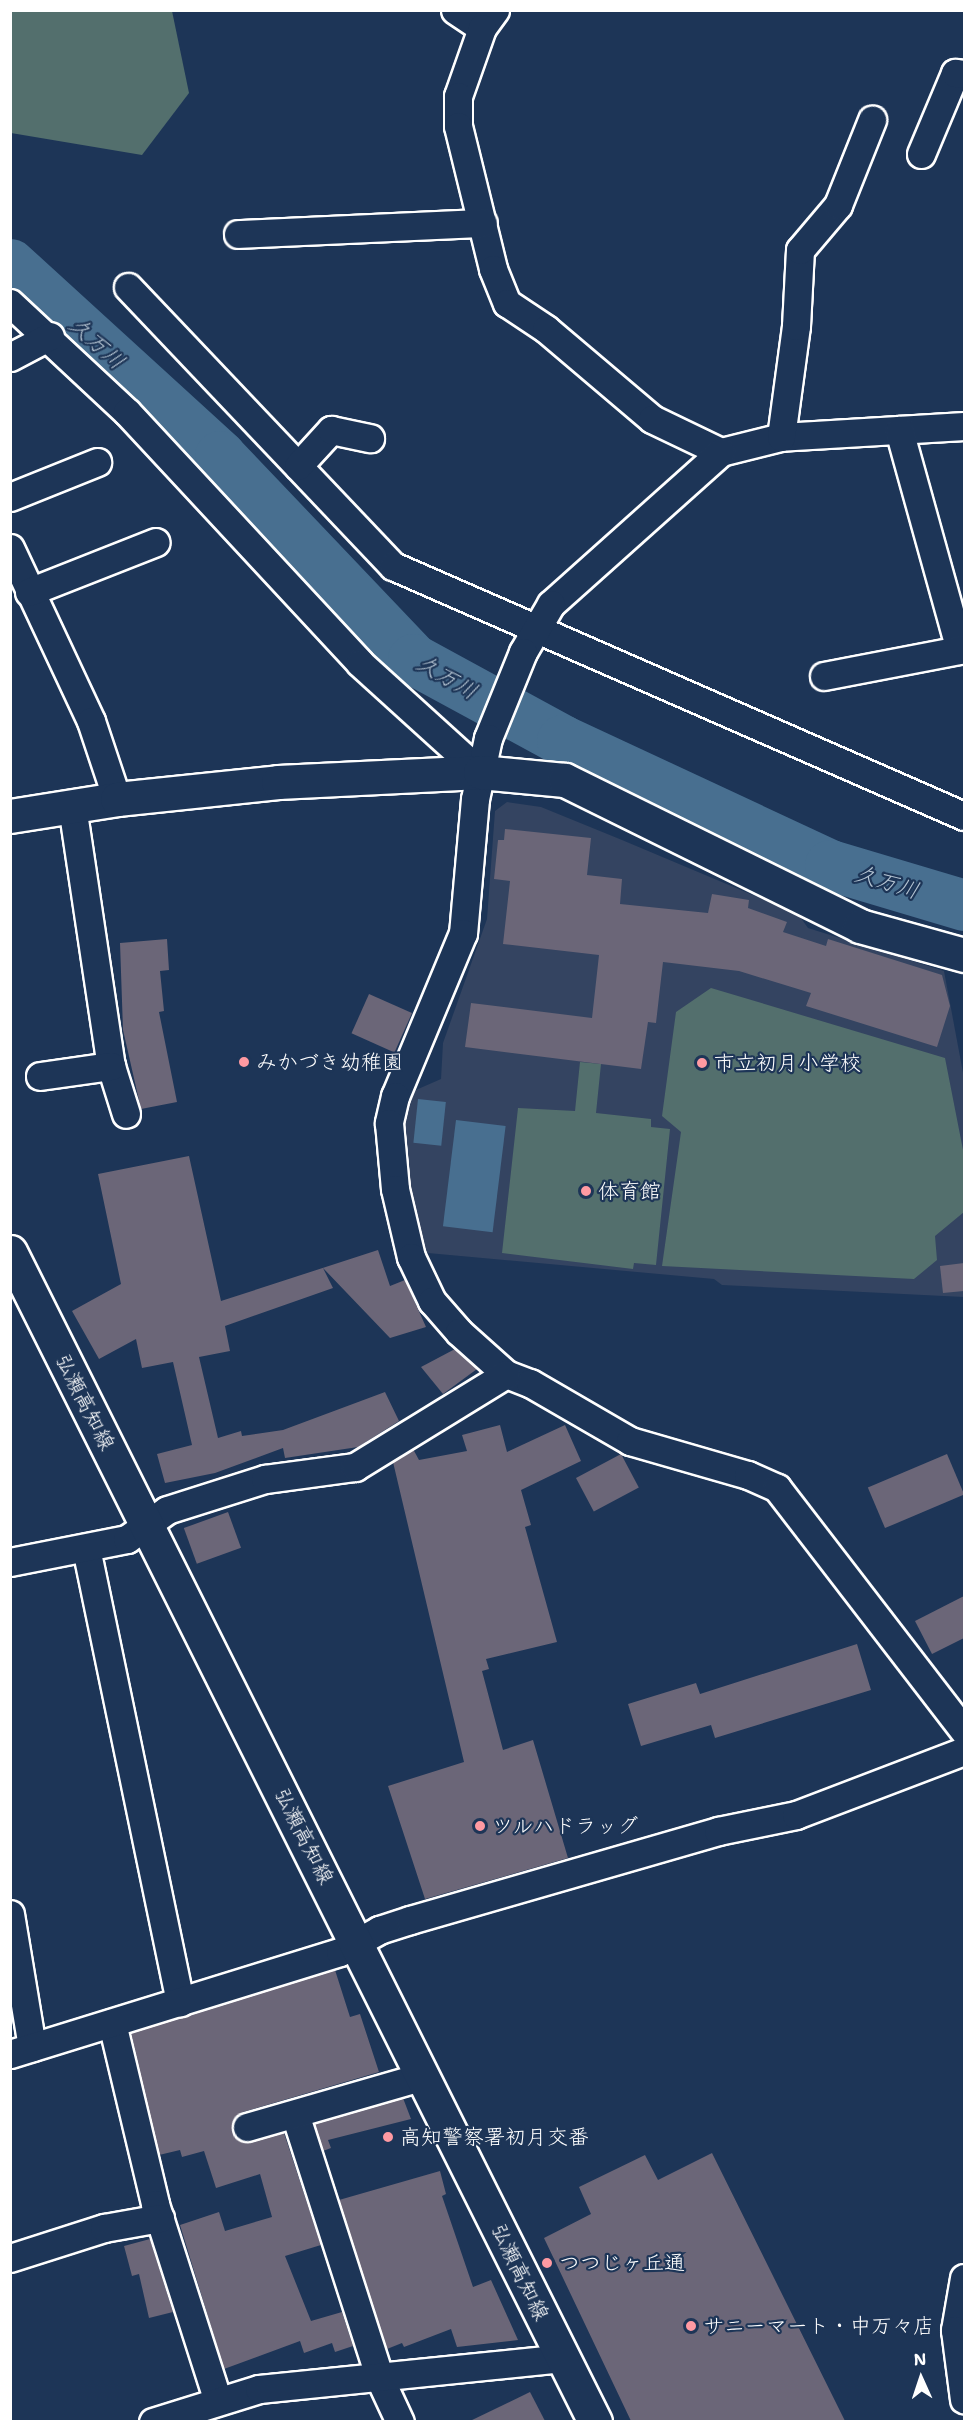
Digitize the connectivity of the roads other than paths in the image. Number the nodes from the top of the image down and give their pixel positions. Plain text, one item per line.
1 (455, 10) edge
2 (489, 20) edge
3 (964, 74) edge
4 (872, 120) dead end
5 (921, 154) dead end
6 (483, 223) junction
7 (238, 234) dead end
8 (128, 287) dead end
9 (10, 303) edge
10 (50, 336) junction
11 (10, 357) edge
12 (964, 426) edge
13 (899, 430) junction
14 (781, 436) junction
15 (370, 438) dead end
16 (721, 452) junction
17 (97, 462) dead end
18 (298, 466) junction
19 (10, 497) edge
20 (156, 542) dead end
21 (10, 548) edge
22 (29, 592) junction
23 (530, 641) junction
24 (962, 650) edge
25 (824, 676) dead end
26 (480, 772) junction
27 (117, 799) junction
28 (72, 806) junction
29 (10, 816) edge
30 (964, 816) edge
31 (964, 955) edge
32 (111, 1066) junction
33 (40, 1076) dead end
34 (126, 1114) dead end
35 (10, 1252) edge
36 (506, 1374) junction
37 (147, 1525) junction
38 (86, 1548) junction
39 (10, 1562) edge
40 (964, 1731) edge
41 (964, 1751) edge
42 (10, 1914) edge
43 (357, 1942) junction
44 (180, 2002) junction
45 (112, 2023) junction
46 (21, 2050) edge
47 (424, 2076) junction
48 (295, 2114) junction
49 (247, 2127) dead end
50 (160, 2218) junction
51 (10, 2258) edge
52 (964, 2278) edge
53 (562, 2358) junction
54 (380, 2379) junction
55 (964, 2399) edge
56 (218, 2401) junction
57 (153, 2421) edge
58 (400, 2421) edge
59 (595, 2421) edge

1 - 2 street
2 - 6 street
3 - 5 street
4 - 14 street
6 - 7 street
6 - 16 street
8 - 18 street
9 - 10 street
10 - 11 street
10 - 26 street
12 - 13 street
13 - 14 street
13 - 24 street
14 - 16 street
15 - 18 street
16 - 23 street
17 - 19 street
18 - 23 street
20 - 22 street
21 - 22 street
22 - 27 street
23 - 26 street
23 - 30 street
24 - 25 street
26 - 27 main road
26 - 31 main road
26 - 36 street
27 - 28 main road
28 - 29 main road
28 - 32 street
32 - 33 street
32 - 34 street
35 - 37 main road, 弘瀬高知線
36 - 37 street
36 - 40 street
37 - 38 street
37 - 43 main road, 弘瀬高知線
38 - 39 street
38 - 44 street
41 - 43 street
42 - 46 street
43 - 44 street
43 - 47 main road, 弘瀬高知線
44 - 45 street
45 - 46 street
45 - 50 street
47 - 48 street
47 - 53 main road, 弘瀬高知線
48 - 49 street
48 - 54 street
50 - 51 street
50 - 56 street
52 - 55 street
53 - 54 street
53 - 59 main road, 弘瀬高知線
54 - 56 street
54 - 58 street
56 - 57 street

